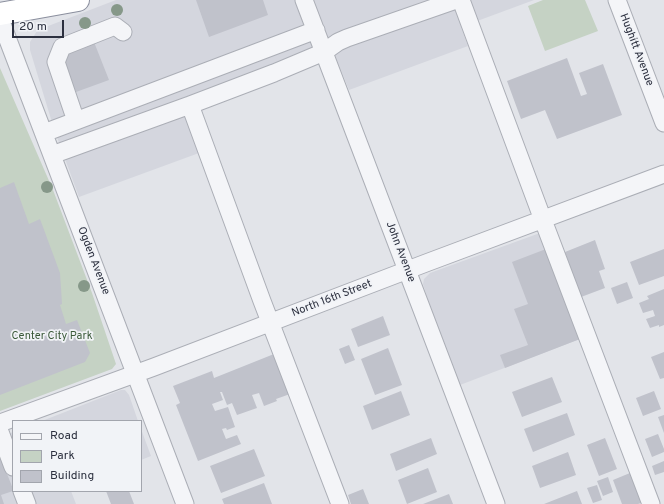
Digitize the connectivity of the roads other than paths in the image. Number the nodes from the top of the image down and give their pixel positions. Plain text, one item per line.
1 (26, 0) edge
2 (78, 0) edge
3 (304, 0) edge
4 (456, 0) edge
5 (461, 0) edge
6 (617, 0) edge
7 (0, 14) edge
8 (0, 19) edge
9 (316, 30) junction
10 (123, 32) dead end
11 (324, 52) junction
12 (190, 105) junction
13 (76, 121) junction
14 (664, 123) edge
15 (44, 133) junction
16 (52, 155) junction
17 (664, 174) edge
18 (543, 220) junction
19 (407, 270) junction
20 (270, 322) junction
21 (136, 374) junction
22 (0, 423) edge
23 (0, 432) edge
24 (12, 464) edge
25 (22, 492) edge
26 (27, 504) edge
27 (185, 504) edge
28 (340, 504) edge
29 (496, 504) edge
30 (651, 504) edge

1 - 7 highway
2 - 7 highway
3 - 9 street, John Avenue
4 - 11 street
5 - 18 street
6 - 14 street, Hughitt Avenue
8 - 15 street, Ogden Avenue
9 - 11 street, John Avenue
9 - 13 street
10 - 13 street
11 - 12 street
11 - 19 street, John Avenue
12 - 16 street
12 - 20 street
13 - 15 street
15 - 16 street, Ogden Avenue
16 - 21 street, Ogden Avenue
17 - 18 street, North 16th Street
18 - 19 street, North 16th Street
18 - 30 street
19 - 20 street, North 16th Street
19 - 29 street, John Avenue
20 - 21 street, North 16th Street
20 - 28 street
21 - 22 street, North 16th Street
21 - 27 street, Ogden Avenue
23 - 24 street
25 - 26 street

